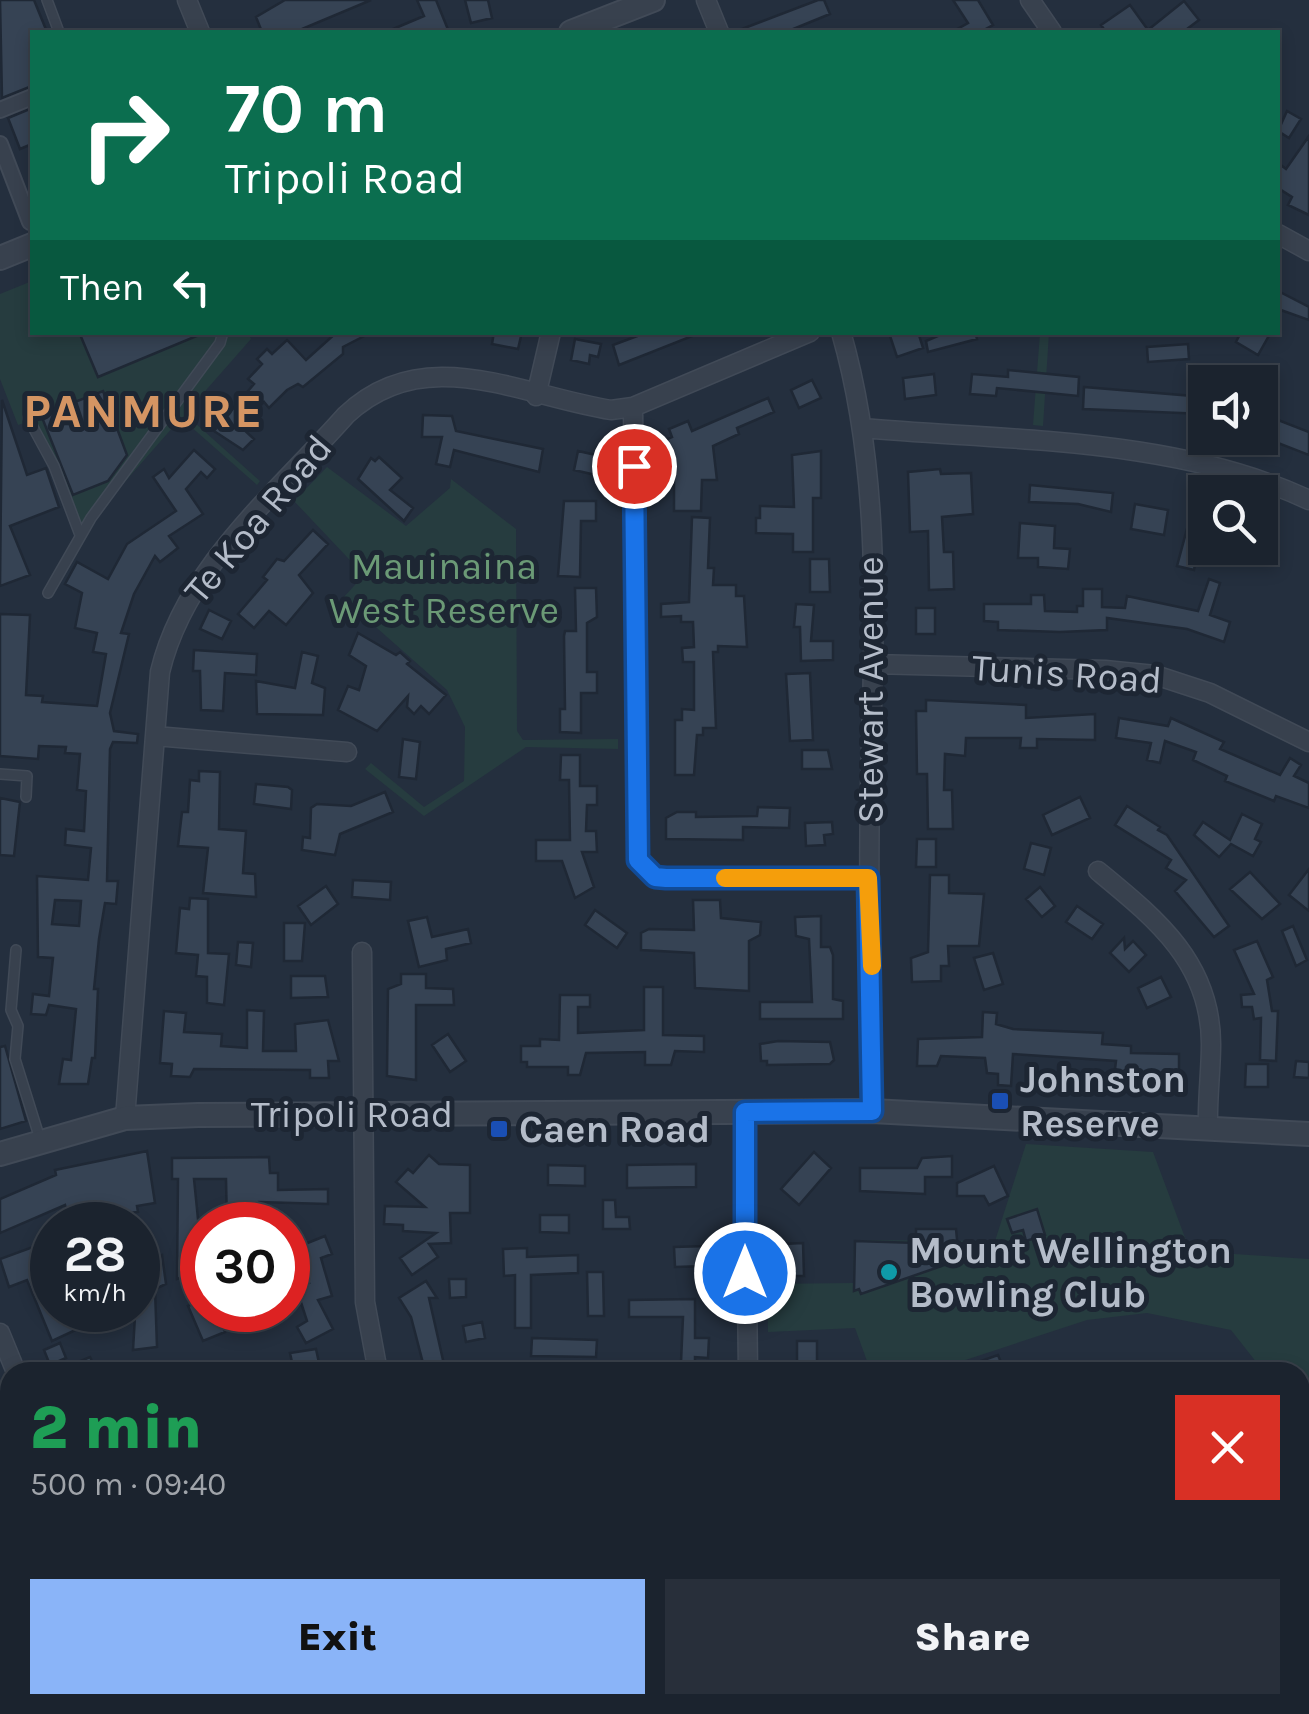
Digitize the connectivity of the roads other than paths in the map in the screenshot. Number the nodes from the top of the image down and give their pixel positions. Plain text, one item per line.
1 (47, 0) edge
2 (187, 0) edge
3 (706, 0) edge
4 (1030, 0) edge
5 (642, 2) edge
6 (58, 30) edge
7 (199, 30) edge
8 (576, 30) edge
9 (719, 30) edge
10 (1051, 30) edge
11 (30, 98) edge
12 (0, 110) edge
13 (0, 144) edge
14 (30, 231) edge
15 (30, 235) edge
16 (1280, 235) edge
17 (1309, 251) edge
18 (0, 258) edge
19 (222, 335) edge
20 (550, 335) edge
21 (803, 335) edge
22 (842, 335) edge
23 (536, 396) junction
24 (633, 407) junction
25 (28, 418) dead end
26 (863, 428) junction
27 (1309, 500) edge
28 (80, 536) junction
29 (48, 593) dead end
30 (872, 664) junction
31 (155, 736) junction
32 (1309, 742) edge
33 (347, 752) dead end
34 (0, 774) edge
35 (26, 797) dead end
36 (1098, 871) dead end
37 (868, 878) junction
38 (16, 950) dead end
39 (362, 952) dead end
40 (872, 1111) junction
41 (745, 1112) junction
42 (363, 1114) junction
43 (125, 1118) junction
44 (1208, 1128) junction
45 (1309, 1134) edge
46 (40, 1142) junction
47 (0, 1154) edge
48 (0, 1333) edge
49 (12, 1362) edge
50 (376, 1362) edge
51 (748, 1362) edge

1 - 6 lane
2 - 7 street
3 - 9 street
4 - 10 street
5 - 8 street
11 - 12 street
13 - 14 street
15 - 18 street
16 - 17 street
19 - 28 lane
20 - 23 street
21 - 24 street, Te Koa Road
22 - 26 street, Stewart Avenue
23 - 24 street, Te Koa Road
23 - 31 street, Te Koa Road
24 - 37 street
25 - 28 lane
26 - 27 street
26 - 30 street, Stewart Avenue
28 - 29 lane
30 - 32 street, Tunis Road
30 - 37 street, Stewart Avenue
31 - 33 street
31 - 43 street, Te Koa Road
34 - 35 lane
36 - 44 street
37 - 40 street, Stewart Avenue
38 - 46 lane
39 - 42 street
40 - 41 street, Tripoli Road
40 - 44 street, Tripoli Road
41 - 42 street, Tripoli Road
41 - 51 street
42 - 43 street, Tripoli Road
42 - 50 street
43 - 46 street, Tripoli Road
44 - 45 street, Tripoli Road
46 - 47 street, Tripoli Road
48 - 49 street

